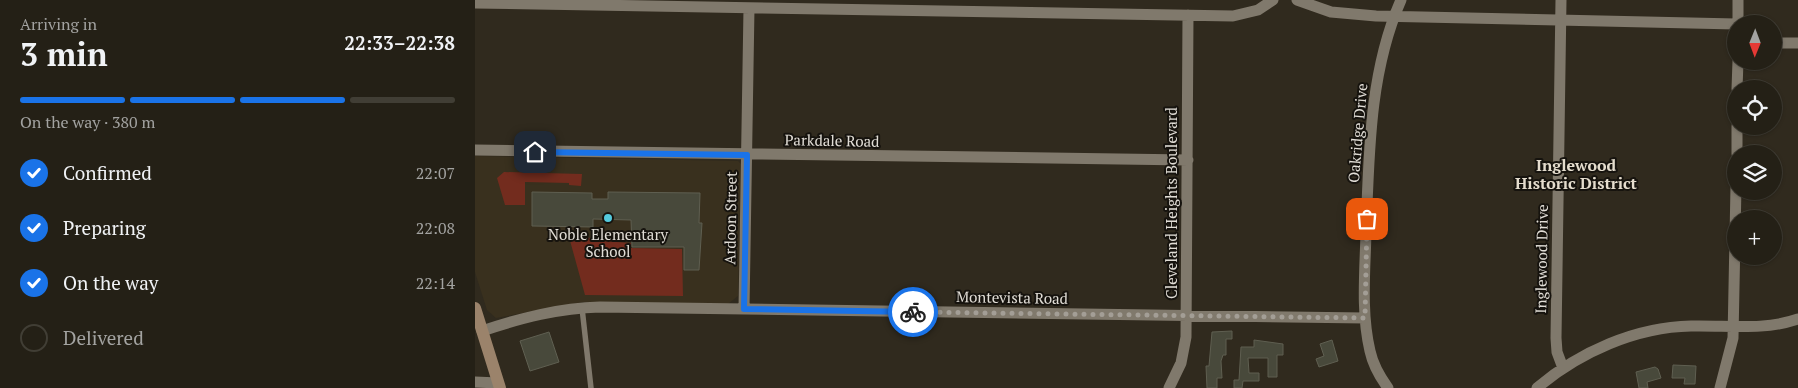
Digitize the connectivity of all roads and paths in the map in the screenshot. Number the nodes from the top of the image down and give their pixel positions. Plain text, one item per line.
1 (1273, 0) edge
2 (1297, 0) edge
3 (1401, 0) edge
4 (1561, 0) edge
5 (1739, 0) edge
6 (570, 2) edge
7 (475, 3) edge
8 (747, 5) edge
9 (1046, 6) edge
10 (1188, 15) junction
11 (1738, 15) edge
12 (1394, 17) junction
13 (1561, 20) junction
14 (1727, 24) edge
15 (1783, 43) edge
16 (1798, 43) edge
17 (475, 150) edge
18 (747, 155) junction
19 (1188, 160) junction
20 (1736, 200) edge
21 (475, 308) edge
22 (582, 308) junction
23 (744, 309) junction
24 (1186, 316) junction
25 (1365, 318) junction
26 (1798, 319) edge
27 (1733, 326) junction
28 (482, 331) junction
29 (1563, 368) junction
30 (475, 382) edge
31 (499, 385) edge
32 (591, 388) edge
33 (1169, 388) edge
34 (1388, 388) edge
35 (1537, 388) edge
36 (1720, 388) edge

1 - 10 street
2 - 12 street
3 - 12 street, Oakridge Drive
4 - 13 street, Inglewood Drive
5 - 11 street
6 - 7 street
6 - 8 street
8 - 9 street
8 - 18 street, Ardoon Street
9 - 10 street
10 - 19 street, Cleveland Heights Boulevard
12 - 13 street
12 - 25 street, Oakridge Drive
13 - 14 street
13 - 29 street, Inglewood Drive
15 - 16 street
17 - 18 street, Parkdale Road
18 - 19 street, Parkdale Road
18 - 23 street, Ardoon Street
19 - 24 street, Cleveland Heights Boulevard
20 - 27 street
21 - 28 main road
22 - 23 street, Montevista Road
22 - 28 street, Montevista Road
22 - 32 lane
23 - 24 street, Montevista Road
24 - 25 street, Montevista Road
24 - 33 street, Cleveland Heights Boulevard
25 - 34 street, Oakridge Drive
26 - 27 street
27 - 29 street
27 - 36 street
28 - 31 main road
29 - 35 street
30 - 31 street

